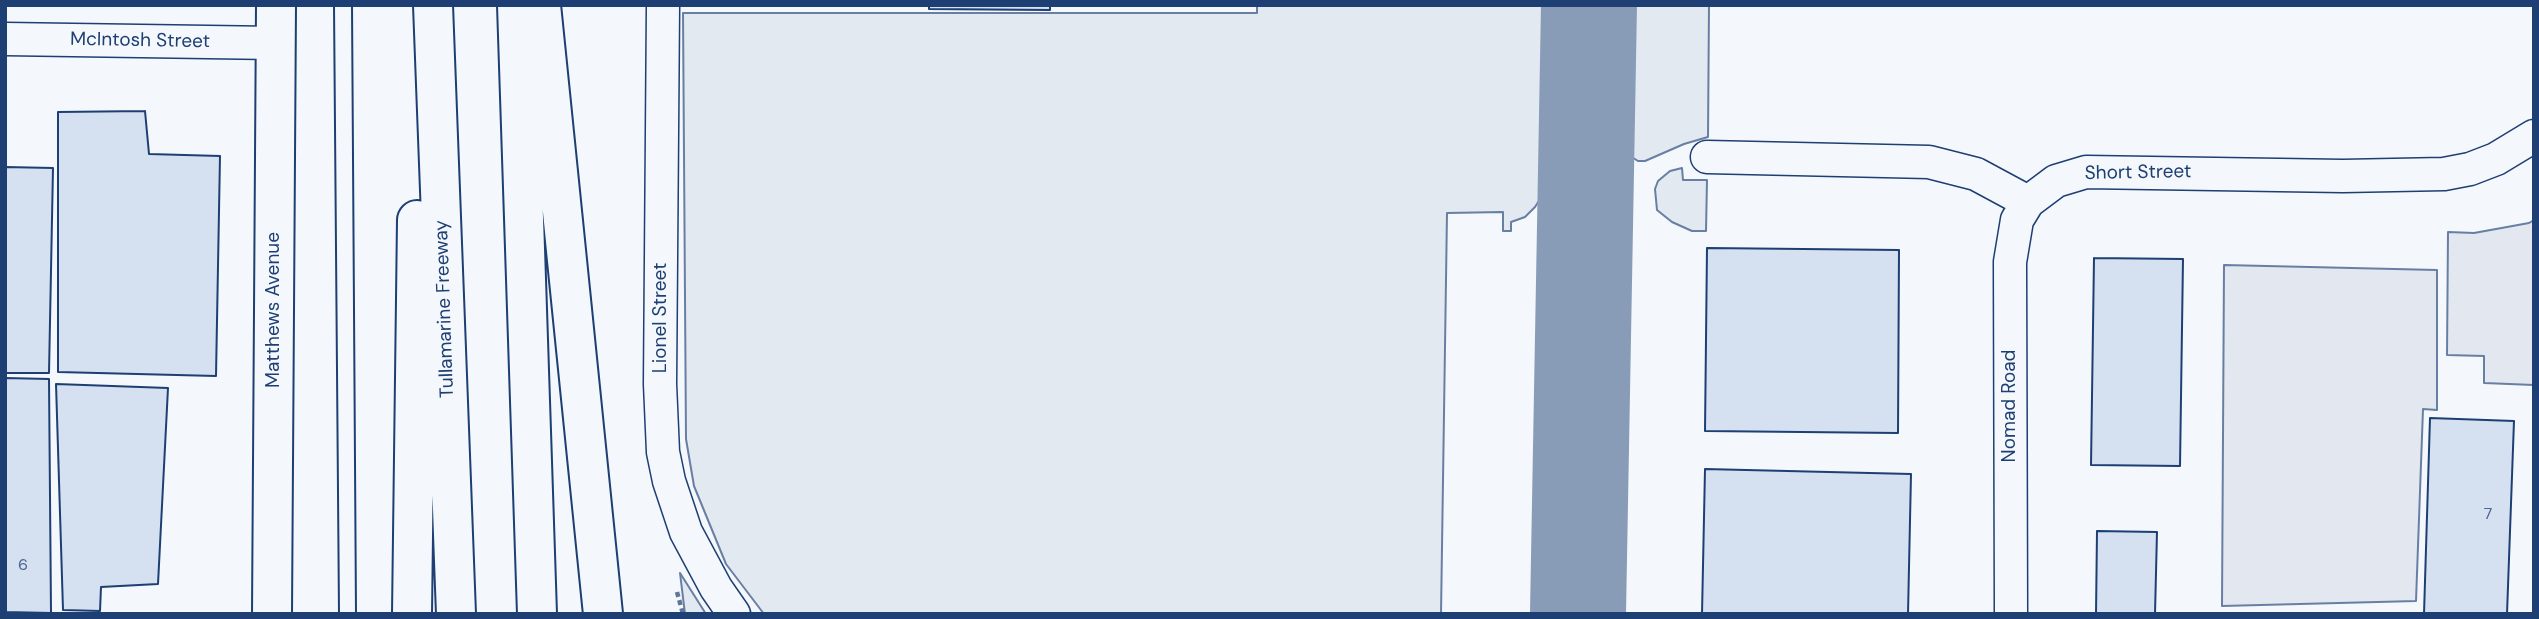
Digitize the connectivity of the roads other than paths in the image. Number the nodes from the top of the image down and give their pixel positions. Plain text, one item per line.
1 (276, 5) edge
2 (418, 5) edge
3 (433, 5) edge
4 (517, 5) edge
5 (541, 5) edge
6 (663, 5) edge
7 (5, 39) edge
8 (275, 43) junction
9 (2534, 136) edge
10 (1707, 157) dead end
11 (2028, 202) junction
12 (272, 614) edge
13 (412, 614) edge
14 (456, 614) edge
15 (537, 614) edge
16 (603, 614) edge
17 (734, 614) edge
18 (2011, 614) edge

1 - 8 main road, Matthews Avenue
2 - 13 main road
3 - 14 main road, Tullamarine Freeway
4 - 15 main road
5 - 16 main road
6 - 17 street, Lionel Street
7 - 8 street, McIntosh Street
8 - 12 main road, Matthews Avenue
9 - 11 street, Short Street
10 - 11 street
11 - 18 street, Nomad Road

